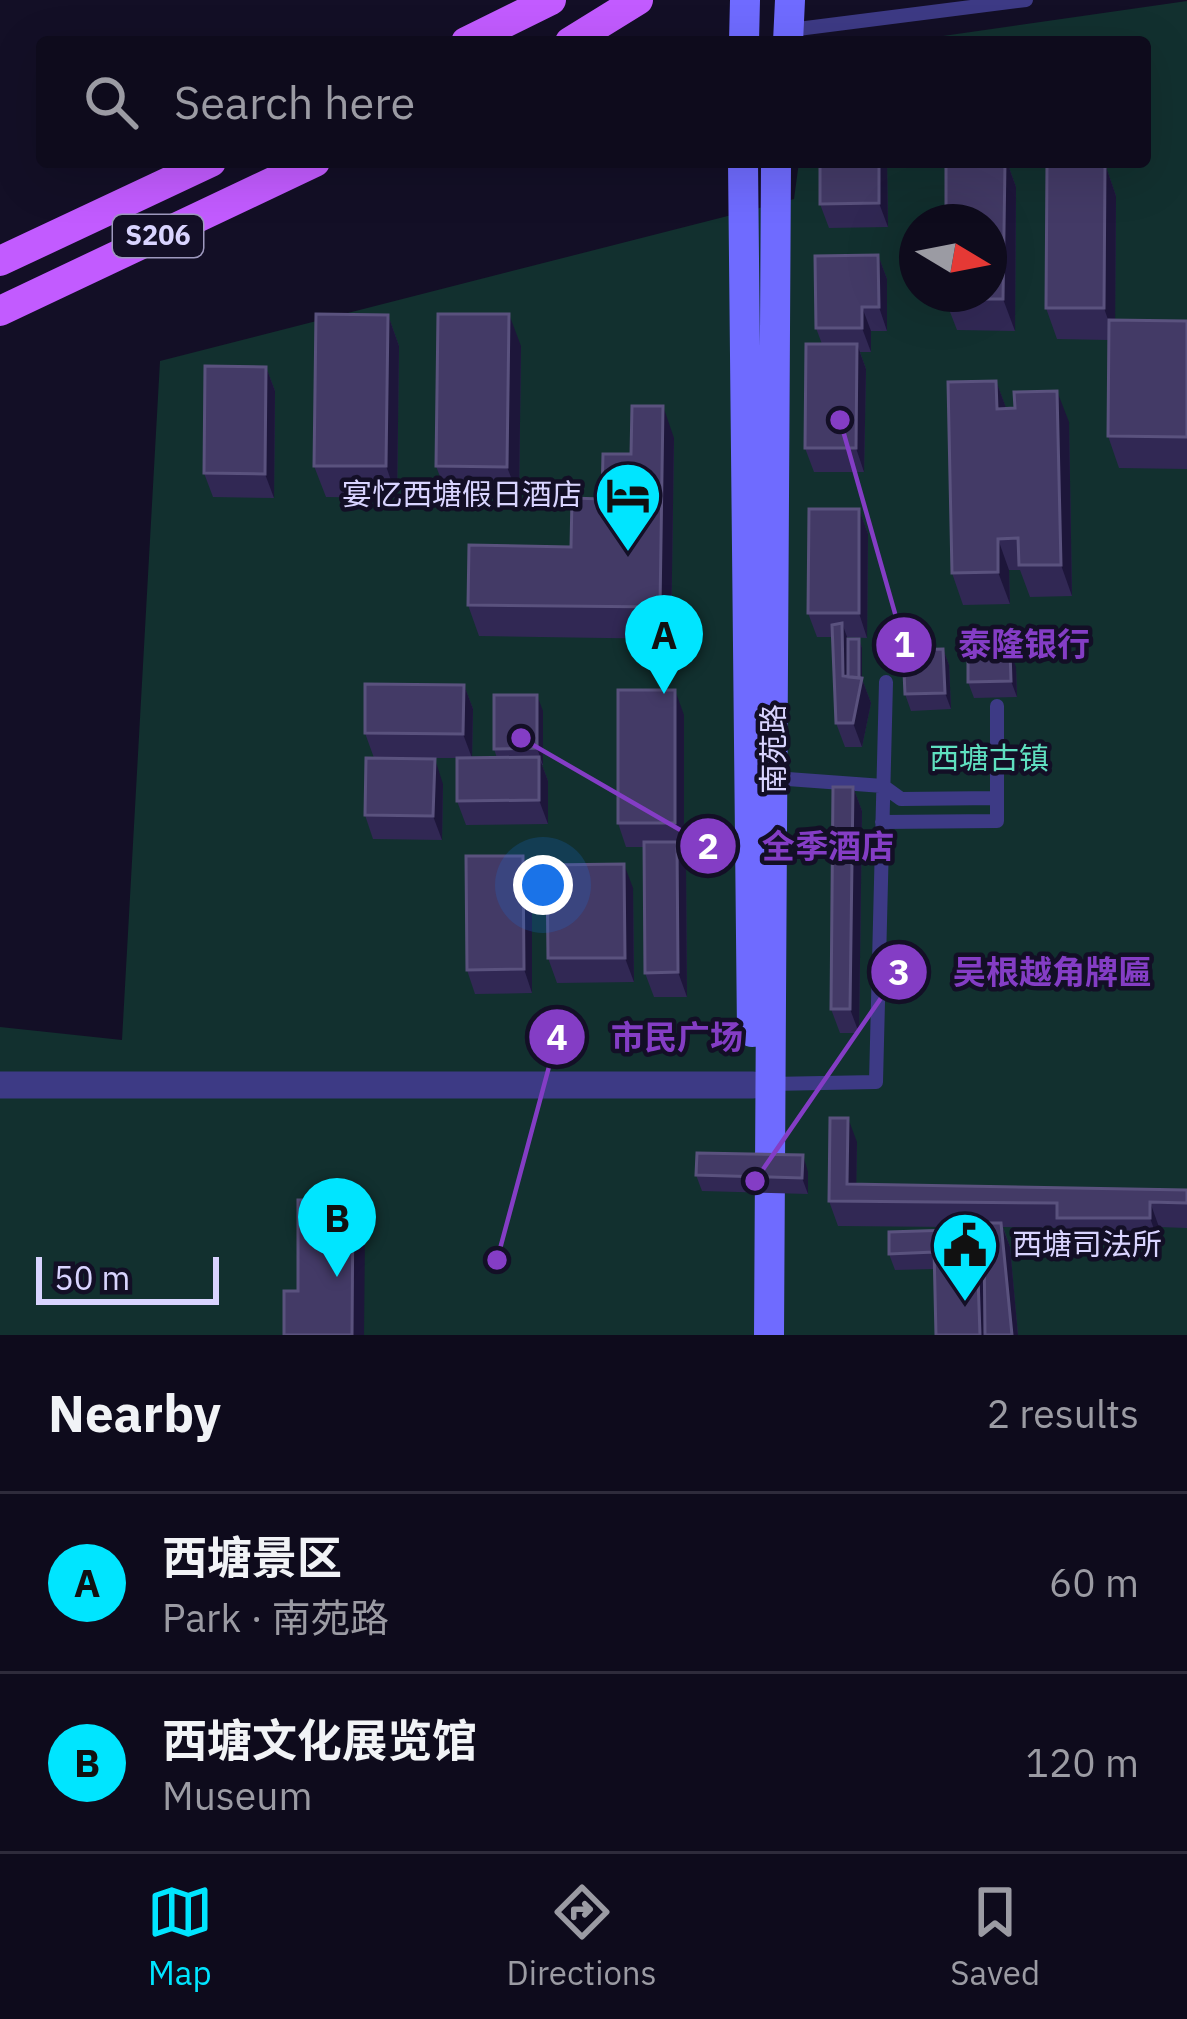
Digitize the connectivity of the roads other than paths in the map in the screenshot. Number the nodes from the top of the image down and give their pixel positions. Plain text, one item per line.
1 (550, 0) edge
2 (638, 0) edge
3 (745, 0) edge
4 (1026, 0) edge
5 (789, 24) edge
6 (478, 36) edge
7 (586, 36) edge
8 (744, 36) edge
9 (198, 168) edge
10 (302, 168) edge
11 (743, 168) edge
12 (776, 168) edge
13 (0, 261) edge
14 (0, 310) edge
15 (886, 682) dead end
16 (997, 706) dead end
17 (775, 778) junction
18 (884, 786) junction
19 (997, 798) junction
20 (883, 822) junction
21 (0, 1084) edge
22 (762, 1084) junction
23 (750, 1335) edge
24 (769, 1335) edge

1 - 6 main road
2 - 7 main road
3 - 8 main road
4 - 5 lane
9 - 13 main road, S206
10 - 14 main road, S206
11 - 22 main road, 南苑路
12 - 17 main road, 南苑路
15 - 18 lane
16 - 19 lane
17 - 18 lane
17 - 22 main road, 南苑路
18 - 19 lane
18 - 20 lane
19 - 20 lane
20 - 22 lane
21 - 22 street
22 - 23 main road, 南苑路
22 - 24 main road, 南苑路

